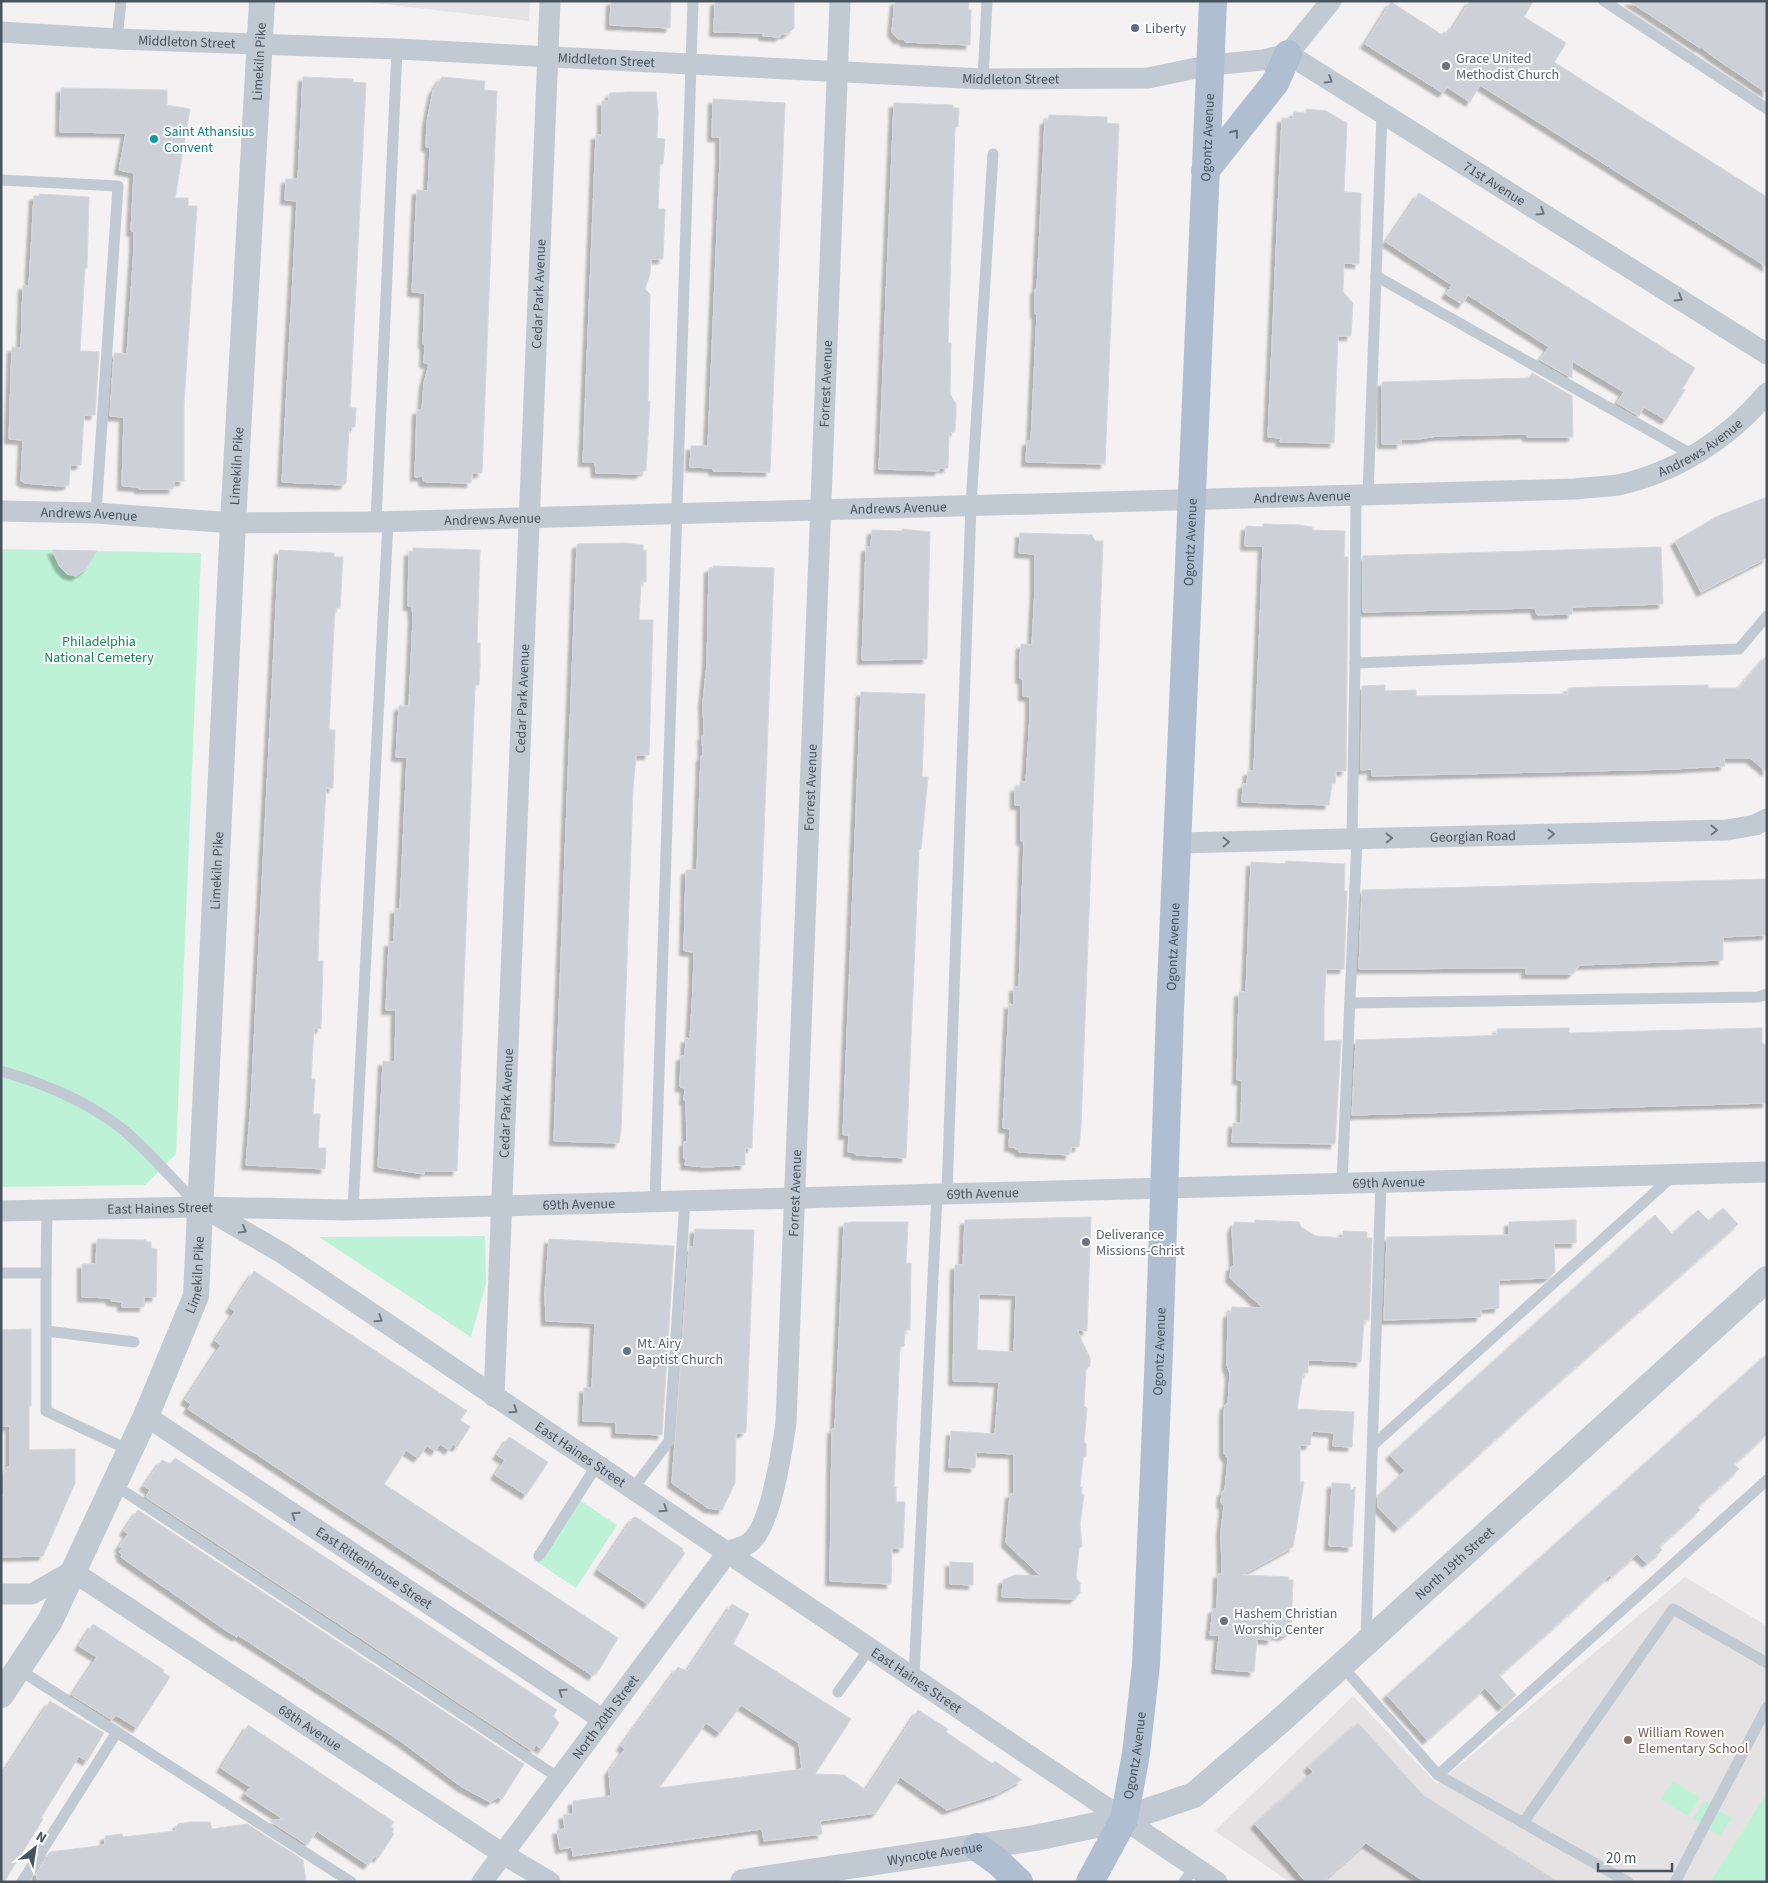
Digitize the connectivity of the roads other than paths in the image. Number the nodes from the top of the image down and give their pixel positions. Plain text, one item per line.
1 (121, 1) edge
2 (262, 1) edge
3 (550, 1) edge
4 (693, 1) edge
5 (840, 1) edge
6 (987, 1) edge
7 (1213, 1) edge
8 (1331, 1) edge
9 (1604, 1) edge
10 (1, 32) edge
11 (117, 39) junction
12 (259, 43) junction
13 (397, 49) junction
14 (1288, 54) junction
15 (548, 57) junction
16 (690, 65) junction
17 (1211, 65) junction
18 (838, 72) junction
19 (983, 79) junction
20 (1767, 110) edge
21 (1382, 113) junction
22 (993, 154) dead end
23 (1205, 171) junction
24 (1, 180) edge
25 (1376, 276) junction
26 (1767, 354) edge
27 (1767, 393) edge
28 (1693, 455) junction
29 (1362, 495) junction
30 (1192, 500) junction
31 (971, 505) junction
32 (1, 510) edge
33 (822, 510) junction
34 (96, 513) junction
35 (676, 513) junction
36 (530, 518) junction
37 (382, 522) junction
38 (233, 523) junction
39 (1767, 616) edge
40 (1355, 663) junction
41 (1767, 820) edge
42 (1354, 839) junction
43 (1178, 843) junction
44 (1767, 994) edge
45 (1350, 1003) junction
46 (1, 1070) edge
47 (1767, 1172) edge
48 (1674, 1174) junction
49 (1381, 1182) junction
50 (1342, 1183) junction
51 (1163, 1188) junction
52 (942, 1194) junction
53 (793, 1198) junction
54 (685, 1200) junction
55 (655, 1201) junction
56 (503, 1205) junction
57 (200, 1207) junction
58 (47, 1210) junction
59 (354, 1210) junction
60 (1, 1211) edge
61 (1, 1273) edge
62 (46, 1273) junction
63 (1767, 1279) edge
64 (47, 1331) junction
65 (134, 1342) dead end
66 (494, 1397) junction
67 (146, 1416) junction
68 (1373, 1445) junction
69 (129, 1450) junction
70 (597, 1465) junction
71 (1767, 1480) edge
72 (113, 1484) junction
73 (633, 1489) junction
74 (728, 1552) junction
75 (539, 1556) dead end
76 (72, 1571) junction
77 (1, 1594) edge
78 (1366, 1643) junction
79 (870, 1648) junction
80 (1767, 1663) edge
81 (1341, 1666) junction
82 (18, 1669) junction
83 (914, 1677) junction
84 (838, 1692) dead end
85 (1, 1695) edge
86 (1767, 1707) edge
87 (602, 1719) junction
88 (117, 1732) junction
89 (1438, 1776) junction
90 (559, 1778) junction
91 (1124, 1819) junction
92 (1523, 1823) junction
93 (977, 1848) junction
94 (503, 1854) junction
95 (1189, 1874) edge
96 (22, 1882) edge
97 (350, 1882) edge
98 (482, 1882) edge
99 (550, 1882) edge
100 (744, 1882) edge
101 (1019, 1882) edge
102 (1090, 1882) edge
103 (1217, 1882) edge
104 (1628, 1882) edge
105 (1675, 1882) edge

1 - 11 lane
2 - 12 street, Limekiln Pike
3 - 15 street, Cedar Park Avenue
4 - 16 lane
5 - 18 street, Forrest Avenue
6 - 19 lane
7 - 17 main road, Ogontz Avenue
8 - 14 street
9 - 20 lane
10 - 11 street, Middleton Street
11 - 12 street, Middleton Street
12 - 13 street, Middleton Street
12 - 38 street, Limekiln Pike
13 - 15 street, Middleton Street
13 - 37 lane
14 - 17 street
14 -> 21 street, 71st Avenue
23 -> 14 main road
15 - 16 street, Middleton Street
15 - 36 street, Cedar Park Avenue
16 - 18 street, Middleton Street
16 - 35 lane
17 - 19 street, Middleton Street
17 - 23 main road, Ogontz Avenue
18 - 19 street, Middleton Street
18 - 33 street, Forrest Avenue
21 - 25 lane
21 -> 26 street, 71st Avenue
22 - 31 lane
23 - 30 main road, Ogontz Avenue
24 - 34 lane
25 - 28 lane
25 - 29 lane
27 - 28 street, Andrews Avenue
28 - 29 street, Andrews Avenue
29 - 30 street, Andrews Avenue
29 - 40 lane
30 - 31 street, Andrews Avenue
30 - 43 main road, Ogontz Avenue
31 - 33 street, Andrews Avenue
31 - 52 lane
32 - 34 street, Andrews Avenue
33 - 35 street, Andrews Avenue
33 - 53 street, Forrest Avenue
34 - 38 street, Andrews Avenue
35 - 36 street, Andrews Avenue
35 - 55 lane
36 - 37 street, Andrews Avenue
36 - 56 street, Cedar Park Avenue
37 - 38 street, Andrews Avenue
37 - 59 lane
38 - 57 street, Limekiln Pike
39 - 40 lane
40 - 42 lane
42 -> 41 street, Georgian Road
43 -> 42 street, Georgian Road
42 - 45 lane
43 - 51 main road, Ogontz Avenue
44 - 45 lane
45 - 50 lane
46 - 57 lane
47 - 48 street, 69th Avenue
48 - 49 street, 69th Avenue
48 - 68 lane
49 - 50 street, 69th Avenue
49 - 68 lane
50 - 51 street, 69th Avenue
51 - 52 street, 69th Avenue
51 - 91 main road, Ogontz Avenue
52 - 53 street, 69th Avenue
52 - 83 lane
53 - 54 street, 69th Avenue
53 - 74 street, Forrest Avenue
54 - 55 street, 69th Avenue
54 - 73 lane
55 - 56 street, 69th Avenue
56 - 59 street, 69th Avenue
56 - 66 street, Cedar Park Avenue
57 - 58 street, East Haines Street
57 - 59 street, 69th Avenue
57 -> 66 street, East Haines Street
57 - 67 street, Limekiln Pike
58 - 60 street, East Haines Street
58 - 62 lane
61 - 62 lane
62 - 64 lane
63 - 78 street, North 19th Street
64 - 65 lane
64 - 69 lane
66 -> 70 street, East Haines Street
67 - 69 street, Limekiln Pike
87 -> 67 street, East Rittenhouse Street
68 - 78 lane
69 - 72 street, Limekiln Pike
70 - 73 street, East Haines Street
70 - 75 lane
71 - 89 lane
72 - 76 street, Limekiln Pike
72 - 90 lane
73 -> 74 street, East Haines Street
74 - 79 street, East Haines Street
74 - 87 street, North 20th Street
76 - 77 street
76 - 82 street, Limekiln Pike
76 - 94 street, 68th Avenue
78 - 81 street, North 19th Street
79 - 83 street, East Haines Street
79 - 84 lane
80 - 92 lane
81 - 89 lane
81 - 91 street, North 19th Street
82 - 85 street, Limekiln Pike
82 - 88 lane
83 - 91 street, East Haines Street
86 - 105 lane
87 - 90 street, North 20th Street
88 - 96 lane
88 - 97 lane
89 - 92 lane
90 - 94 street, North 20th Street
91 - 93 street, Wyncote Avenue
91 - 95 street, East Haines Street
91 - 102 main road, Ogontz Avenue
92 - 104 lane
93 - 100 street, Wyncote Avenue
93 - 101 main road
94 - 98 street, North 20th Street
94 - 99 street, 68th Avenue
95 - 103 street, East Haines Street

